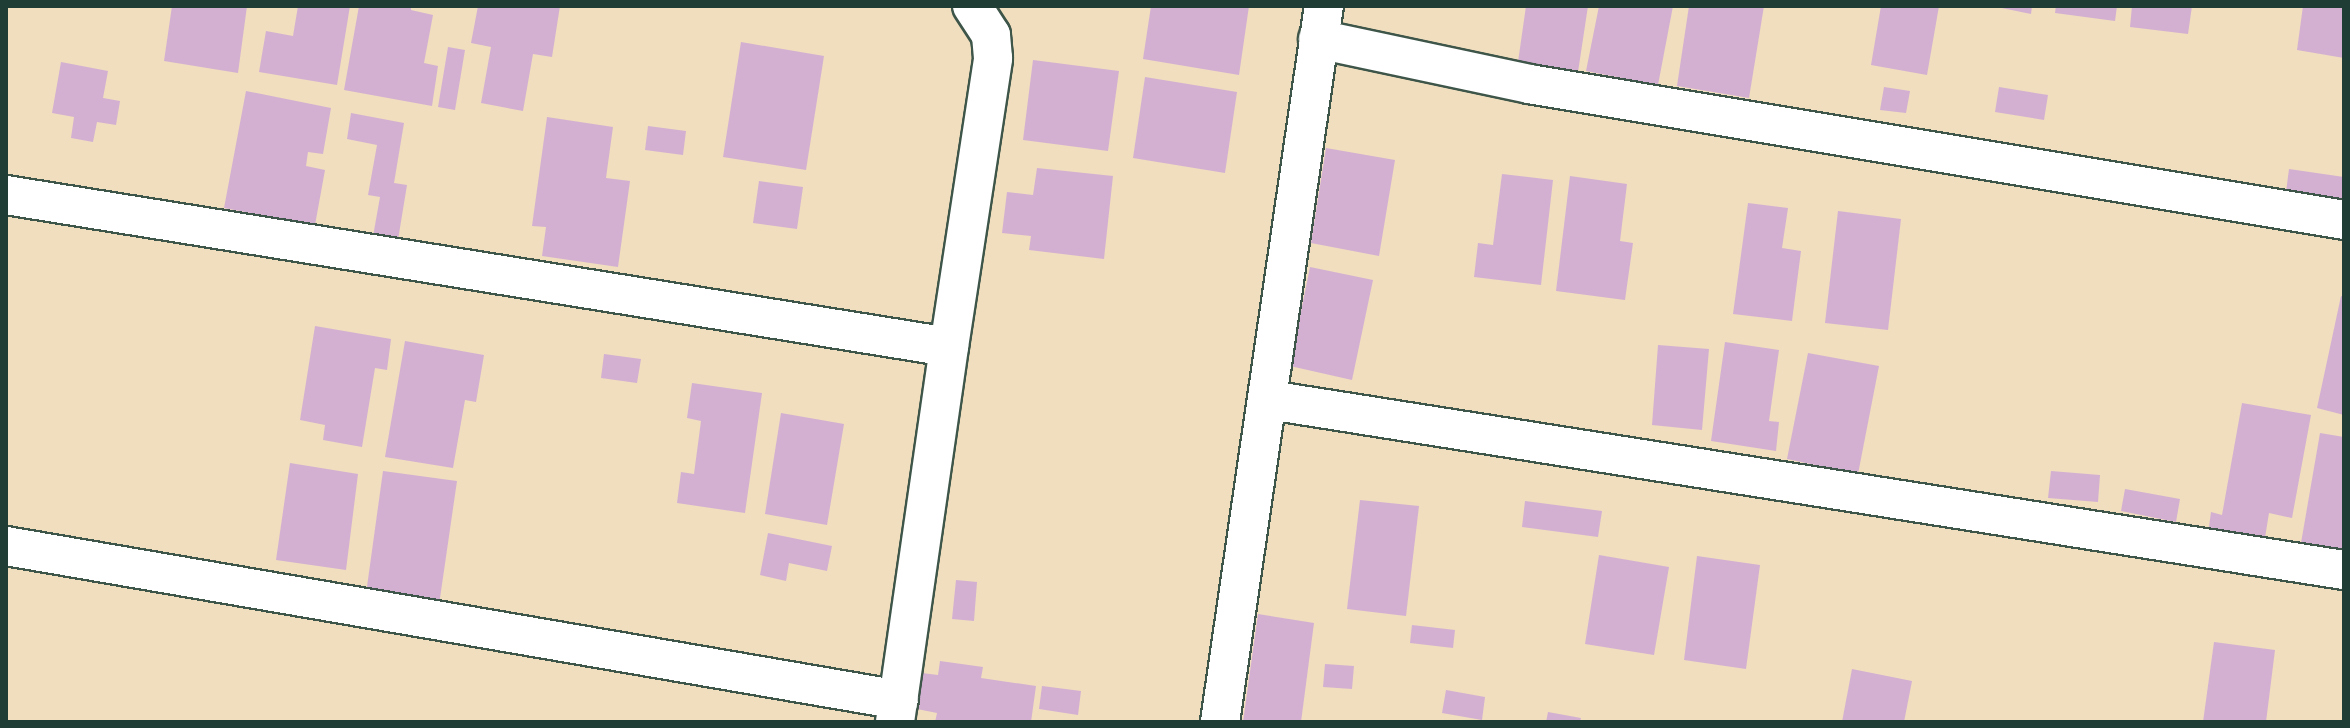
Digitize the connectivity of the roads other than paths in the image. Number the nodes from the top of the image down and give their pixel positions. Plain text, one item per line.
1 (972, 6) edge
2 (1321, 23) edge
3 (6, 195) edge
4 (2344, 220) edge
5 (949, 347) junction
6 (1269, 400) junction
7 (6, 546) edge
8 (2344, 570) edge
9 (897, 711) edge
10 (1220, 722) edge

1 - 5 street
2 - 4 street
2 - 6 street
3 - 5 street
5 - 9 street
6 - 8 street
6 - 10 street
7 - 9 street

